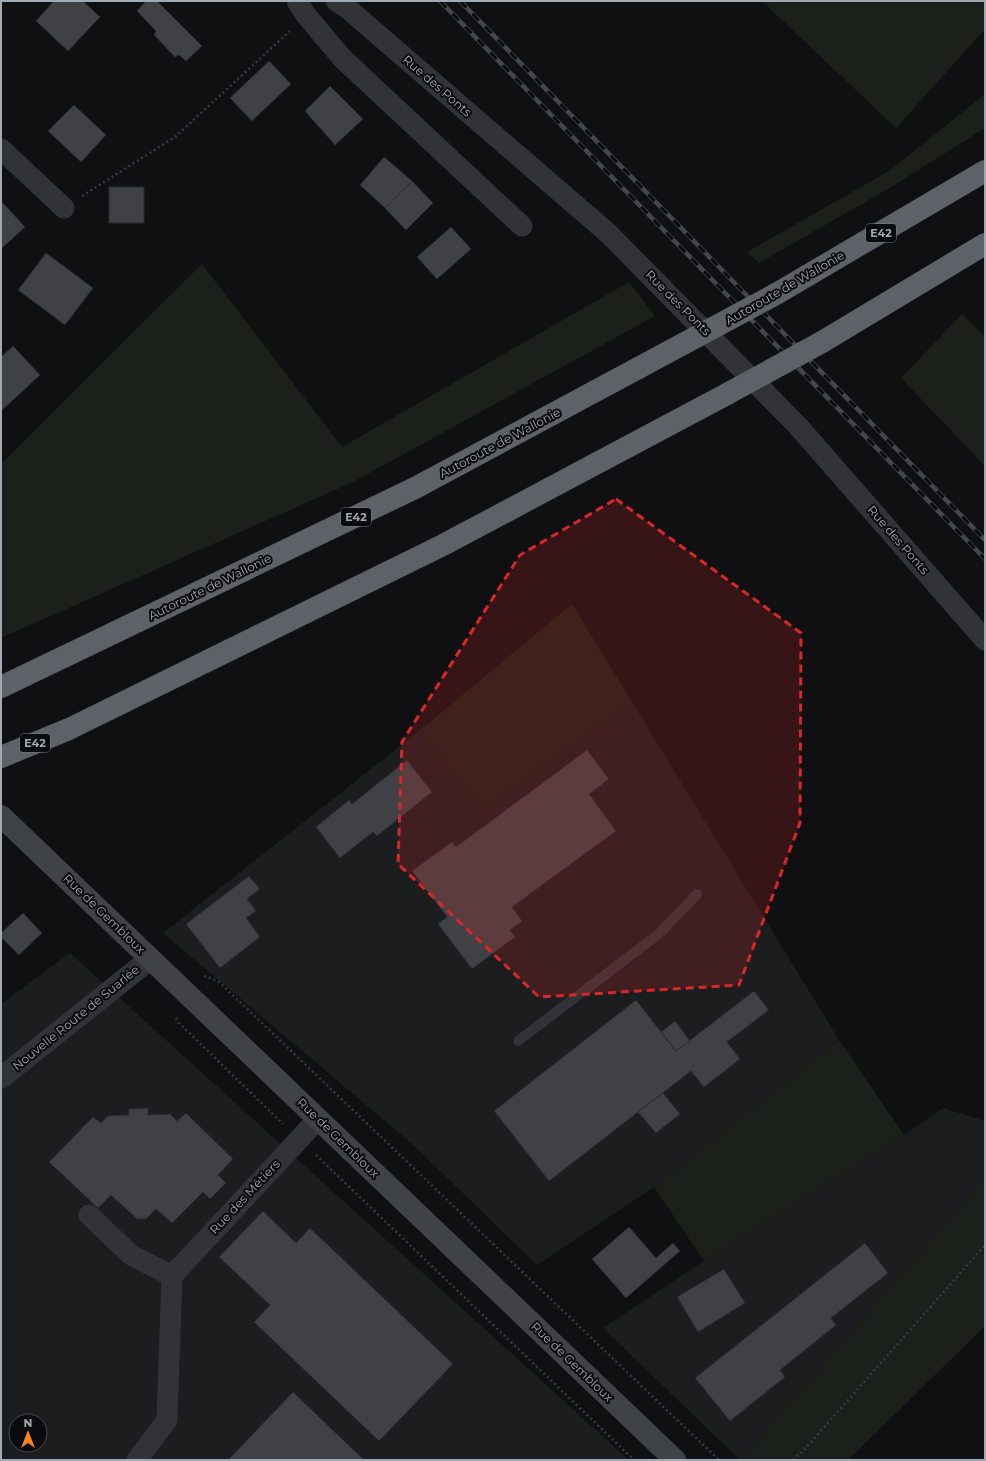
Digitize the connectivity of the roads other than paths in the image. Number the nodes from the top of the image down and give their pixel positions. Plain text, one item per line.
1 (336, 1) edge
2 (302, 8) edge
3 (1, 149) edge
4 (985, 171) edge
5 (64, 208) road end
6 (522, 226) dead end
7 (985, 244) edge
8 (985, 640) edge
9 (1, 687) edge
10 (1, 757) edge
11 (1, 816) edge
12 (697, 894) dead end
13 (150, 958) junction
14 (518, 1041) dead end
15 (1, 1078) edge
16 (318, 1119) junction
17 (89, 1215) dead end
18 (172, 1276) junction
19 (137, 1460) edge
20 (675, 1460) edge

1 - 8 street, Rue des Ponts
2 - 6 street
3 - 5 street
4 - 9 highway, Autoroute de Wallonie / E42, bridge
7 - 10 highway, E42, bridge
11 - 13 main road, Rue de Gembloux
12 - 14 lane
13 - 15 street, Nouvelle Route de Suarlée
13 - 16 main road, Rue de Gembloux
16 - 18 street, Rue des Métiers
16 - 20 main road, Rue de Gembloux
17 - 18 street
18 - 19 street

